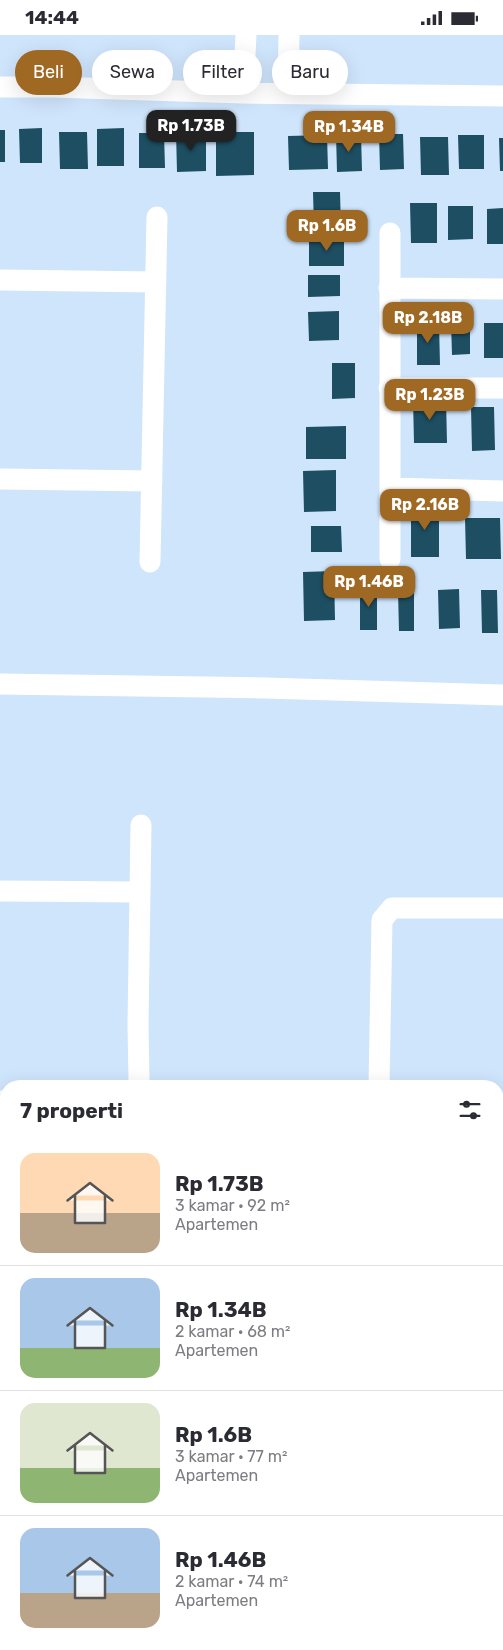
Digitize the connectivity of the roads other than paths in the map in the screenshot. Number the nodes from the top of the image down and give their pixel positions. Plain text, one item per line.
1 (246, 35) edge
2 (289, 35) edge
3 (245, 50) edge
4 (289, 50) edge
5 (0, 87) edge
6 (183, 91) edge
7 (348, 94) edge
8 (503, 96) edge
9 (157, 217) dead end
10 (390, 233) dead end
11 (0, 280) edge
12 (156, 282) junction
13 (389, 288) junction
14 (503, 289) edge
15 (389, 388) junction
16 (503, 388) edge
17 (0, 479) edge
18 (152, 481) junction
19 (390, 488) junction
20 (503, 491) edge
21 (390, 559) dead end
22 (150, 562) dead end
23 (0, 684) edge
24 (503, 695) edge
25 (142, 825) dead end
26 (0, 891) edge
27 (140, 893) junction
28 (503, 909) edge
29 (139, 1080) edge
30 (379, 1080) edge

1 - 3 street
2 - 4 street
5 - 6 street
7 - 8 street
9 - 12 street
10 - 13 street
11 - 12 street
12 - 18 street
13 - 14 street
13 - 15 street
15 - 16 street
15 - 19 street
17 - 18 street
18 - 22 street
19 - 20 street
19 - 21 street
23 - 24 street
25 - 27 street
26 - 27 street
27 - 29 street
28 - 30 street

